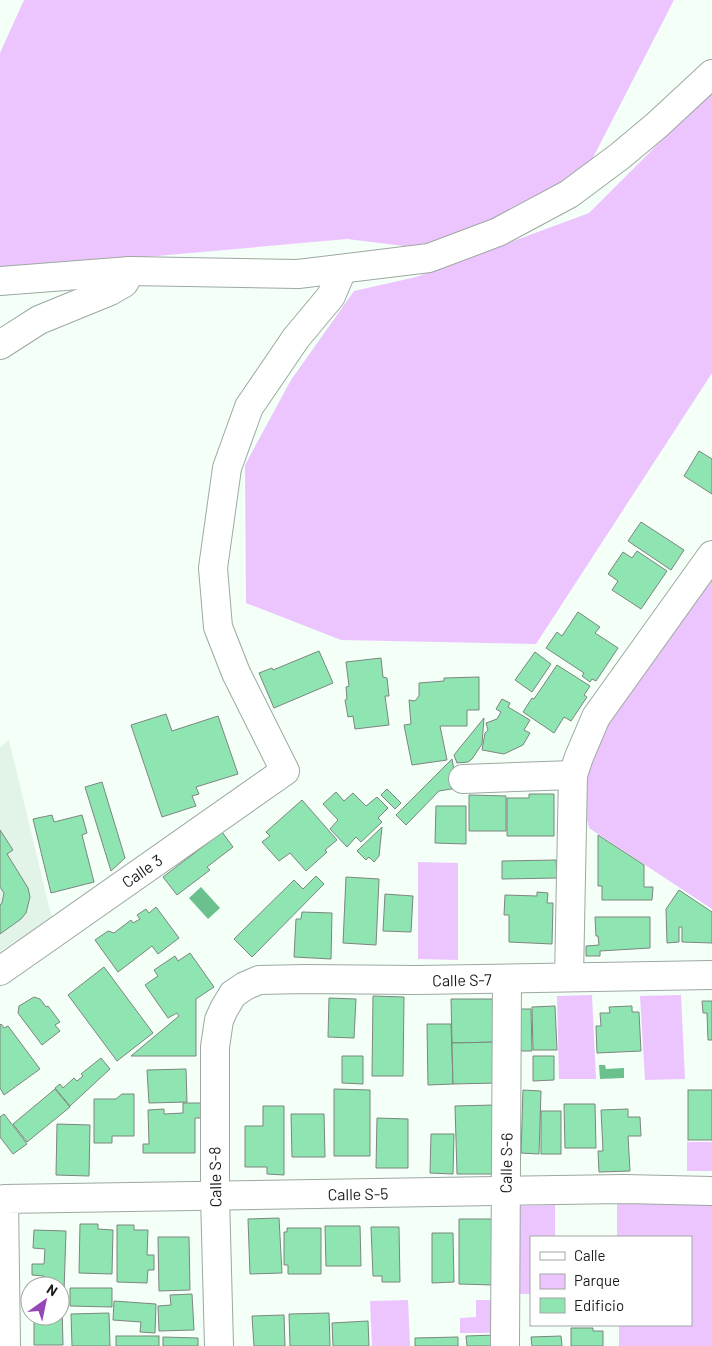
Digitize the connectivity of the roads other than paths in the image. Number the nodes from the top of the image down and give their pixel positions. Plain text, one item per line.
1 (712, 74) edge
2 (340, 269) junction
3 (130, 271) junction
4 (0, 281) edge
5 (0, 345) edge
6 (712, 554) edge
7 (574, 775) junction
8 (463, 779) dead end
9 (0, 971) edge
10 (712, 975) edge
11 (569, 977) junction
12 (506, 979) junction
13 (224, 1009) joint
14 (712, 1191) edge
15 (505, 1192) junction
16 (215, 1196) junction
17 (6, 1346) edge
18 (219, 1346) edge
19 (505, 1346) edge

1 - 2 street
2 - 3 street
2 - 9 street, Calle 3
3 - 4 street
3 - 5 street
6 - 7 street
7 - 8 street
7 - 11 street
10 - 11 street, Calle S-7
11 - 12 street, Calle S-7
12 - 13 street, Calle S-7
12 - 15 street, Calle S-6
13 - 16 street, Calle S-8
14 - 15 street, Calle S-5
15 - 16 street, Calle S-5
15 - 19 street, Calle S-6
16 - 17 street, Calle S-5
16 - 18 street, Calle S-8

